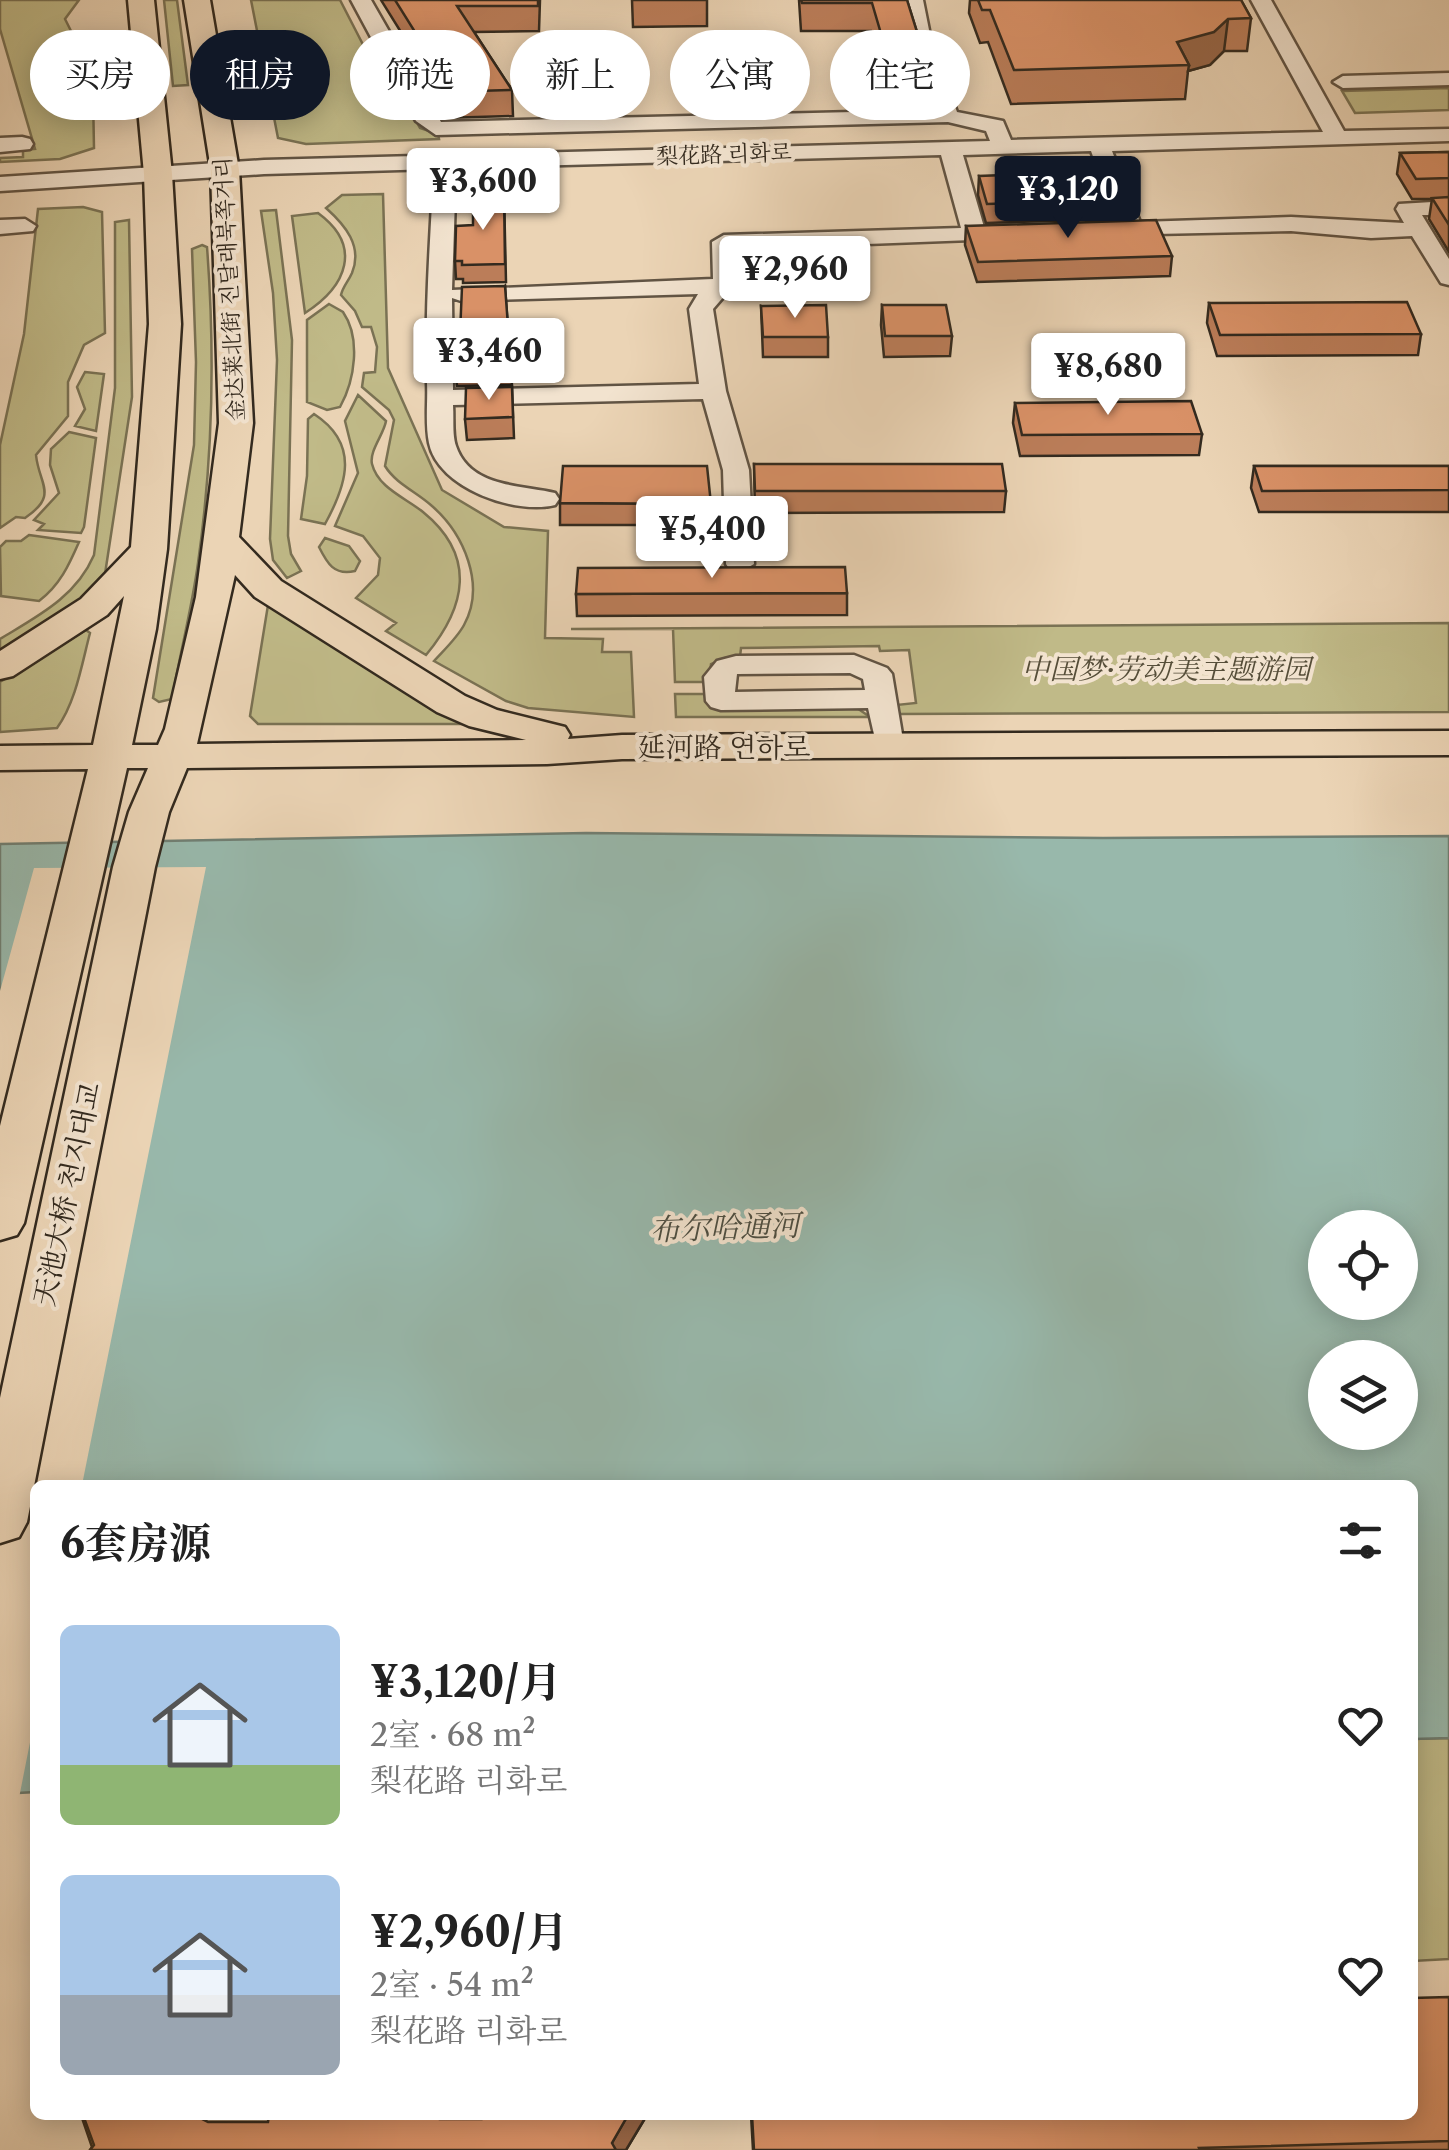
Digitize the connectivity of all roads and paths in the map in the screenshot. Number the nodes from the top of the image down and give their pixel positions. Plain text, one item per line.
1 (141, 0) edge
2 (197, 0) edge
3 (362, 0) edge
4 (913, 0) edge
5 (1261, 0) edge
6 (143, 30) edge
7 (202, 30) edge
8 (919, 30) edge
9 (1449, 79) edge
10 (1344, 82) dead end
11 (152, 120) edge
12 (217, 120) edge
13 (830, 120) edge
14 (967, 120) edge
15 (788, 121) junction
16 (1449, 134) edge
17 (1337, 138) junction
18 (1099, 144) junction
19 (1003, 147) junction
20 (950, 148) junction
21 (795, 152) junction
22 (445, 162) junction
23 (225, 170) junction
24 (158, 174) junction
25 (0, 184) edge
26 (1449, 208) edge
27 (25, 226) dead end
28 (0, 228) edge
29 (1131, 229) junction
30 (1419, 229) junction
31 (1092, 230) edge
32 (1033, 232) edge
33 (974, 234) junction
34 (162, 246) junction
35 (229, 246) junction
36 (1449, 278) edge
37 (719, 286) junction
38 (440, 295) junction
39 (713, 392) junction
40 (438, 398) junction
41 (546, 499) dead end
42 (222, 540) junction
43 (150, 549) junction
44 (740, 564) edge
45 (0, 668) edge
46 (882, 700) junction
47 (1449, 743) edge
48 (889, 746) junction
49 (622, 747) junction
50 (0, 758) edge
51 (168, 768) junction
52 (108, 769) junction
53 (1449, 771) edge
54 (0, 781) edge
55 (134, 867) joint
56 (0, 1222) edge
57 (0, 1522) edge

1 - 6 main road
2 - 7 main road, 金达莱北街 진달래북쪽거리
3 - 15 street
4 - 8 street
5 - 17 street
9 - 10 street
11 - 24 main road
12 - 23 main road, 金达莱北街 진달래북쪽거리
13 - 15 street
14 - 19 street
15 - 21 street
16 - 17 street, 梨花路 리화로
17 - 18 street, 梨花路 리화로
18 - 19 street, 梨花路 리화로
18 - 29 street
19 - 20 street, 梨花路 리화로
20 - 21 street, 梨花路 리화로
20 - 33 street
21 - 22 street, 梨花路 리화로
22 - 23 street, 梨花路 리화로
22 - 38 street
23 - 24 street, 梨花路 리화로
23 - 35 main road, 金达莱北街 진달래북쪽거리
24 - 25 street, 梨花路 리화로
24 - 34 main road
26 - 30 street
27 - 28 street
29 - 30 street
29 - 31 street
30 - 36 street
32 - 33 street
33 - 37 street
34 - 35 main road
34 - 43 main road
35 - 42 main road, 金达莱北街 진달래북쪽거리
37 - 38 street
37 - 39 street
38 - 40 street
39 - 40 street
39 - 44 street
40 - 41 street
42 - 49 main road
42 - 51 main road, 金达莱北街 진달래북쪽거리
43 - 45 main road
43 - 52 main road
46 - 46 street
46 - 48 street
47 - 48 main road, 延河路 연하로
48 - 49 main road, 延河路 연하로
49 - 51 main road, 延河路 연하로
50 - 52 main road, 延河路 연하로
51 - 52 main road, 延河路 연하로
51 - 53 main road, 延河路 연하로
51 - 55 main road, 金达莱北街 진달래북쪽거리
52 - 54 main road, 延河路 연하로
52 - 56 main road, 天池大桥 천지대교
55 - 57 main road, 天池大桥 천지대교

